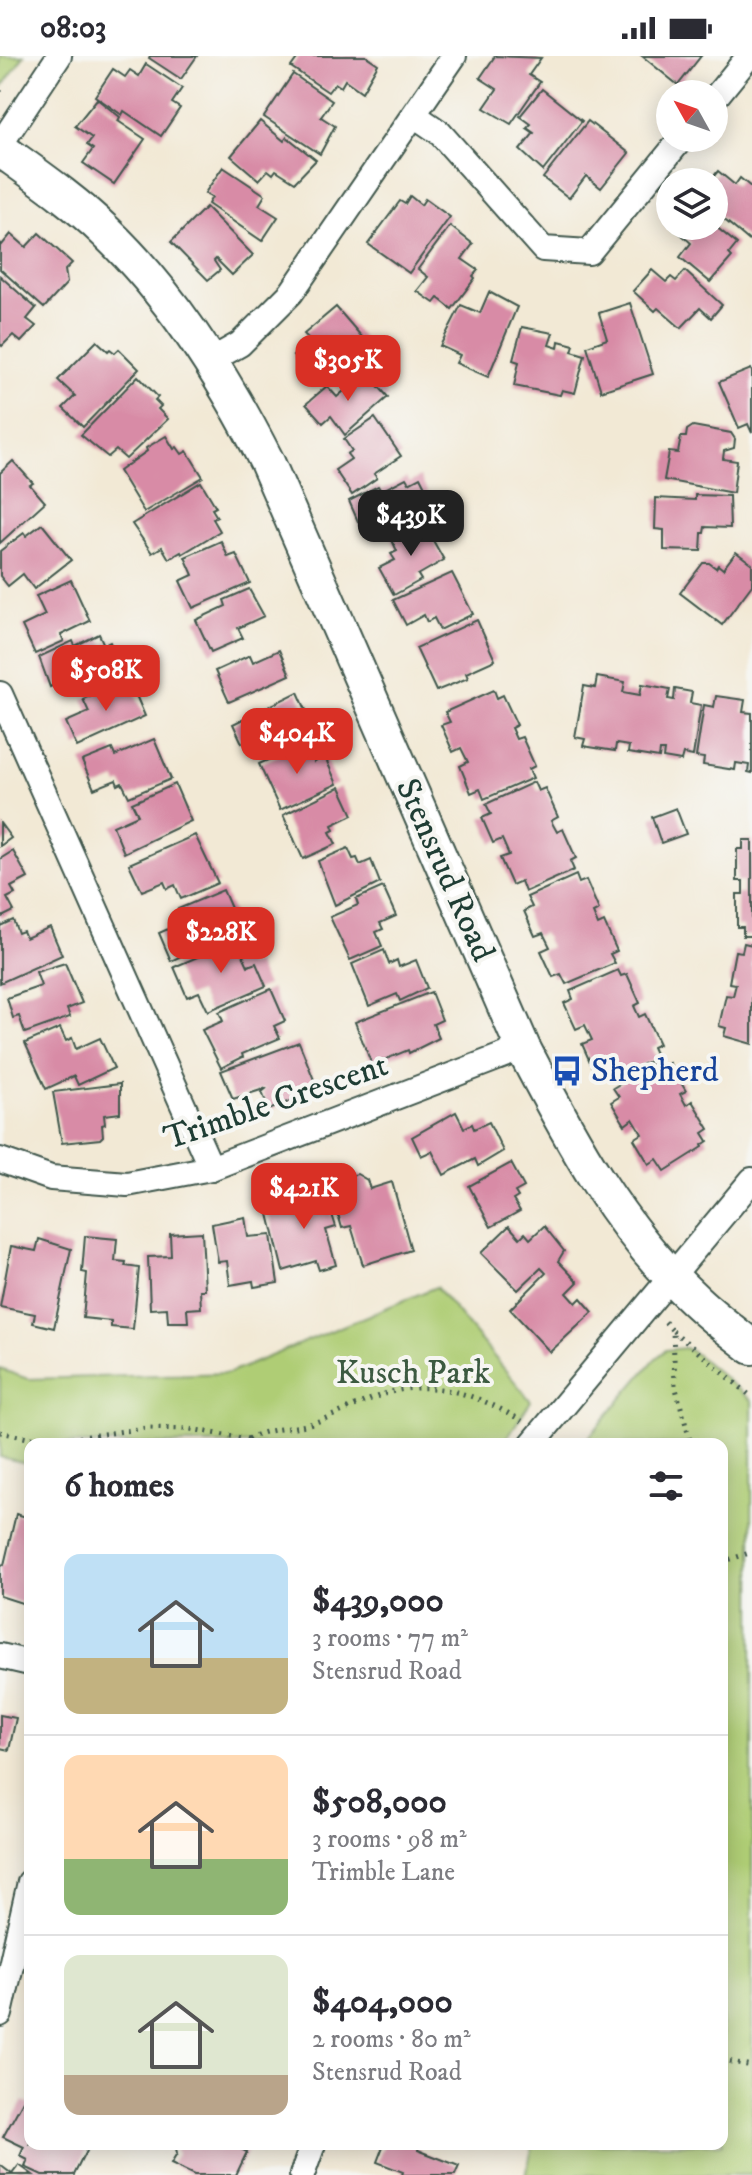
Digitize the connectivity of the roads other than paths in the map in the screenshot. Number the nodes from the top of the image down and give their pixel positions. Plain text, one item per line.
1 (59, 56) edge
2 (454, 56) edge
3 (749, 56) edge
4 (728, 82) edge
5 (414, 115) junction
6 (0, 147) edge
7 (671, 152) edge
8 (210, 361) junction
9 (0, 694) edge
10 (523, 1048) junction
11 (0, 1160) edge
12 (211, 1168) junction
13 (752, 1180) edge
14 (672, 1276) junction
15 (752, 1347) edge
16 (537, 1438) edge
17 (0, 1656) edge
18 (24, 1662) edge
19 (24, 1908) edge
20 (0, 2014) edge
21 (311, 2150) edge
22 (302, 2175) edge

1 - 6 street
2 - 5 street
3 - 4 street
5 - 7 street
5 - 8 street
6 - 8 street, Stensrud Road
8 - 10 street, Stensrud Road
9 - 12 street
10 - 12 street, Trimble Crescent
10 - 14 street, Stensrud Road
11 - 12 street, Trimble Crescent
13 - 14 street
14 - 15 street, Stensrud Road
14 - 16 street
17 - 18 street
19 - 20 street
21 - 22 street

